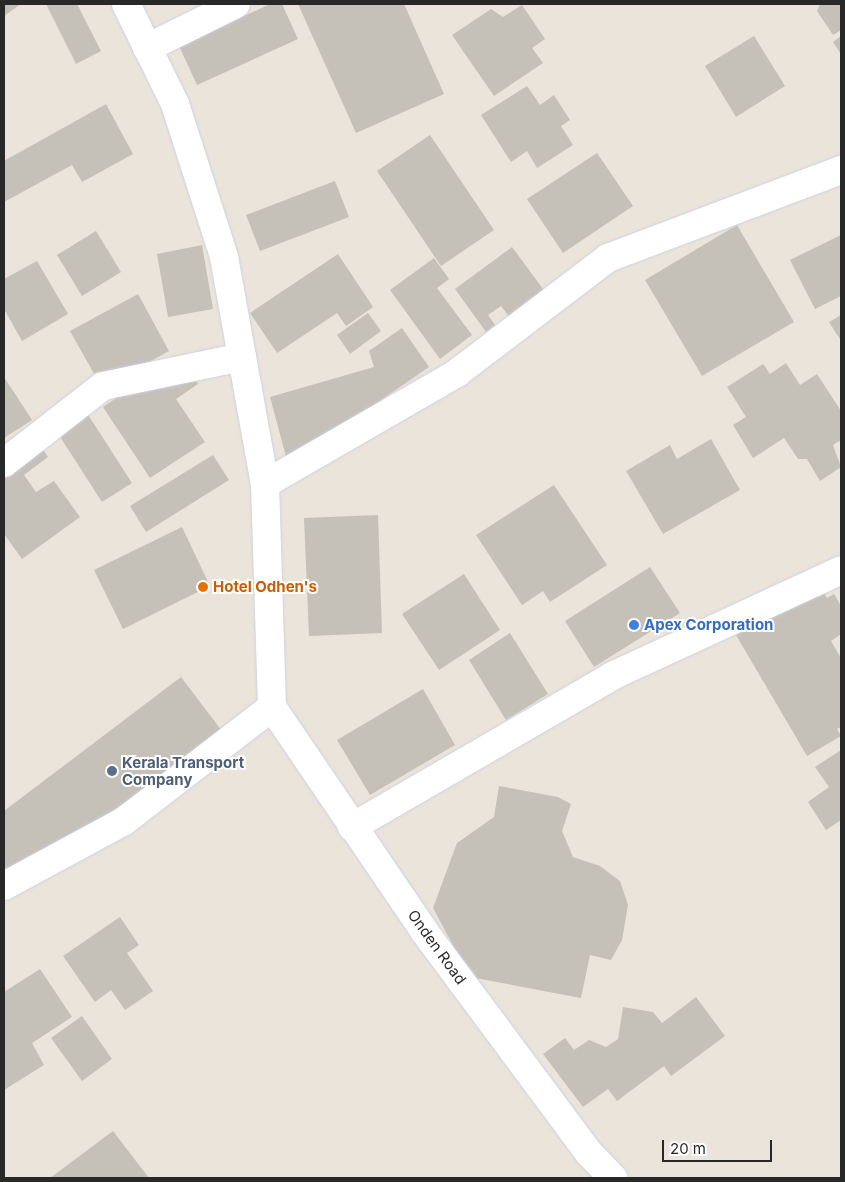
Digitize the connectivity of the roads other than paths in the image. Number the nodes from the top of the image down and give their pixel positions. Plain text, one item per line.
1 (126, 4) edge
2 (236, 4) edge
3 (147, 48) junction
4 (841, 170) edge
5 (242, 358) junction
6 (4, 463) edge
7 (265, 484) junction
8 (841, 570) edge
9 (272, 707) junction
10 (352, 827) junction
11 (4, 886) edge
12 (613, 1178) edge

1 - 3 street
2 - 3 street
3 - 5 street
4 - 7 street
5 - 6 street
5 - 7 street
7 - 9 street
8 - 10 street
9 - 10 street, Onden Road
9 - 11 street
10 - 12 street, Onden Road

